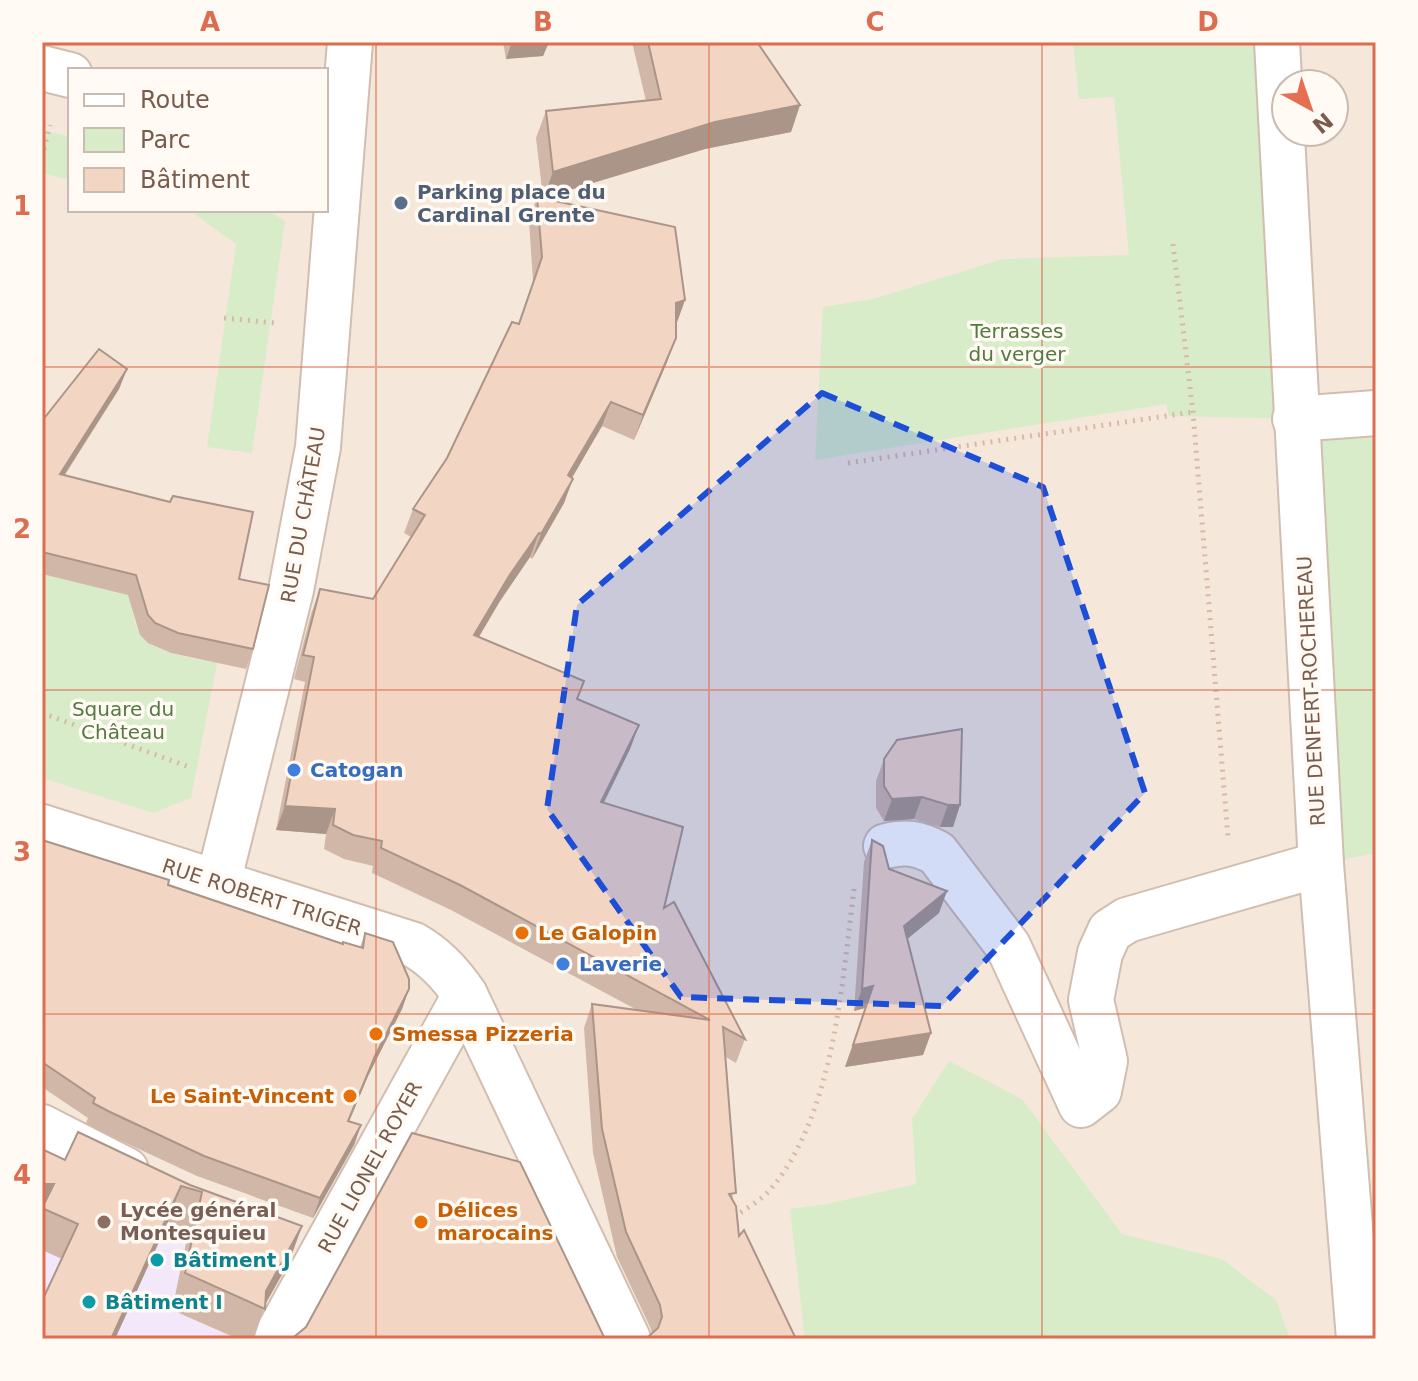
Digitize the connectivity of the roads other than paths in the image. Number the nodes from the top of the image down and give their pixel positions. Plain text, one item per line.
1 (350, 42) edge
2 (1277, 42) edge
3 (42, 68) edge
4 (68, 74) edge
5 (334, 138) edge
6 (1376, 413) edge
7 (1295, 419) junction
8 (42, 827) edge
9 (886, 846) edge
10 (1321, 864) junction
11 (218, 883) junction
12 (465, 995) junction
13 (42, 1127) edge
14 (159, 1186) edge
15 (283, 1232) edge
16 (325, 1249) junction
17 (275, 1339) edge
18 (628, 1339) edge
19 (1359, 1339) edge

1 - 5 street, RUE DU CHÂTEAU
2 - 7 street, RUE DENFERT-ROCHEREAU
3 - 4 street
5 - 11 street, RUE DU CHÂTEAU
6 - 7 street
7 - 10 street, RUE DENFERT-ROCHEREAU
8 - 11 street, RUE ROBERT TRIGER
9 - 10 street
10 - 19 street, RUE DENFERT-ROCHEREAU
11 - 12 street, RUE ROBERT TRIGER
12 - 16 street, RUE LIONEL ROYER
12 - 18 street, RUE ROBERT TRIGER
13 - 14 street
15 - 16 street
16 - 17 street, RUE LIONEL ROYER

